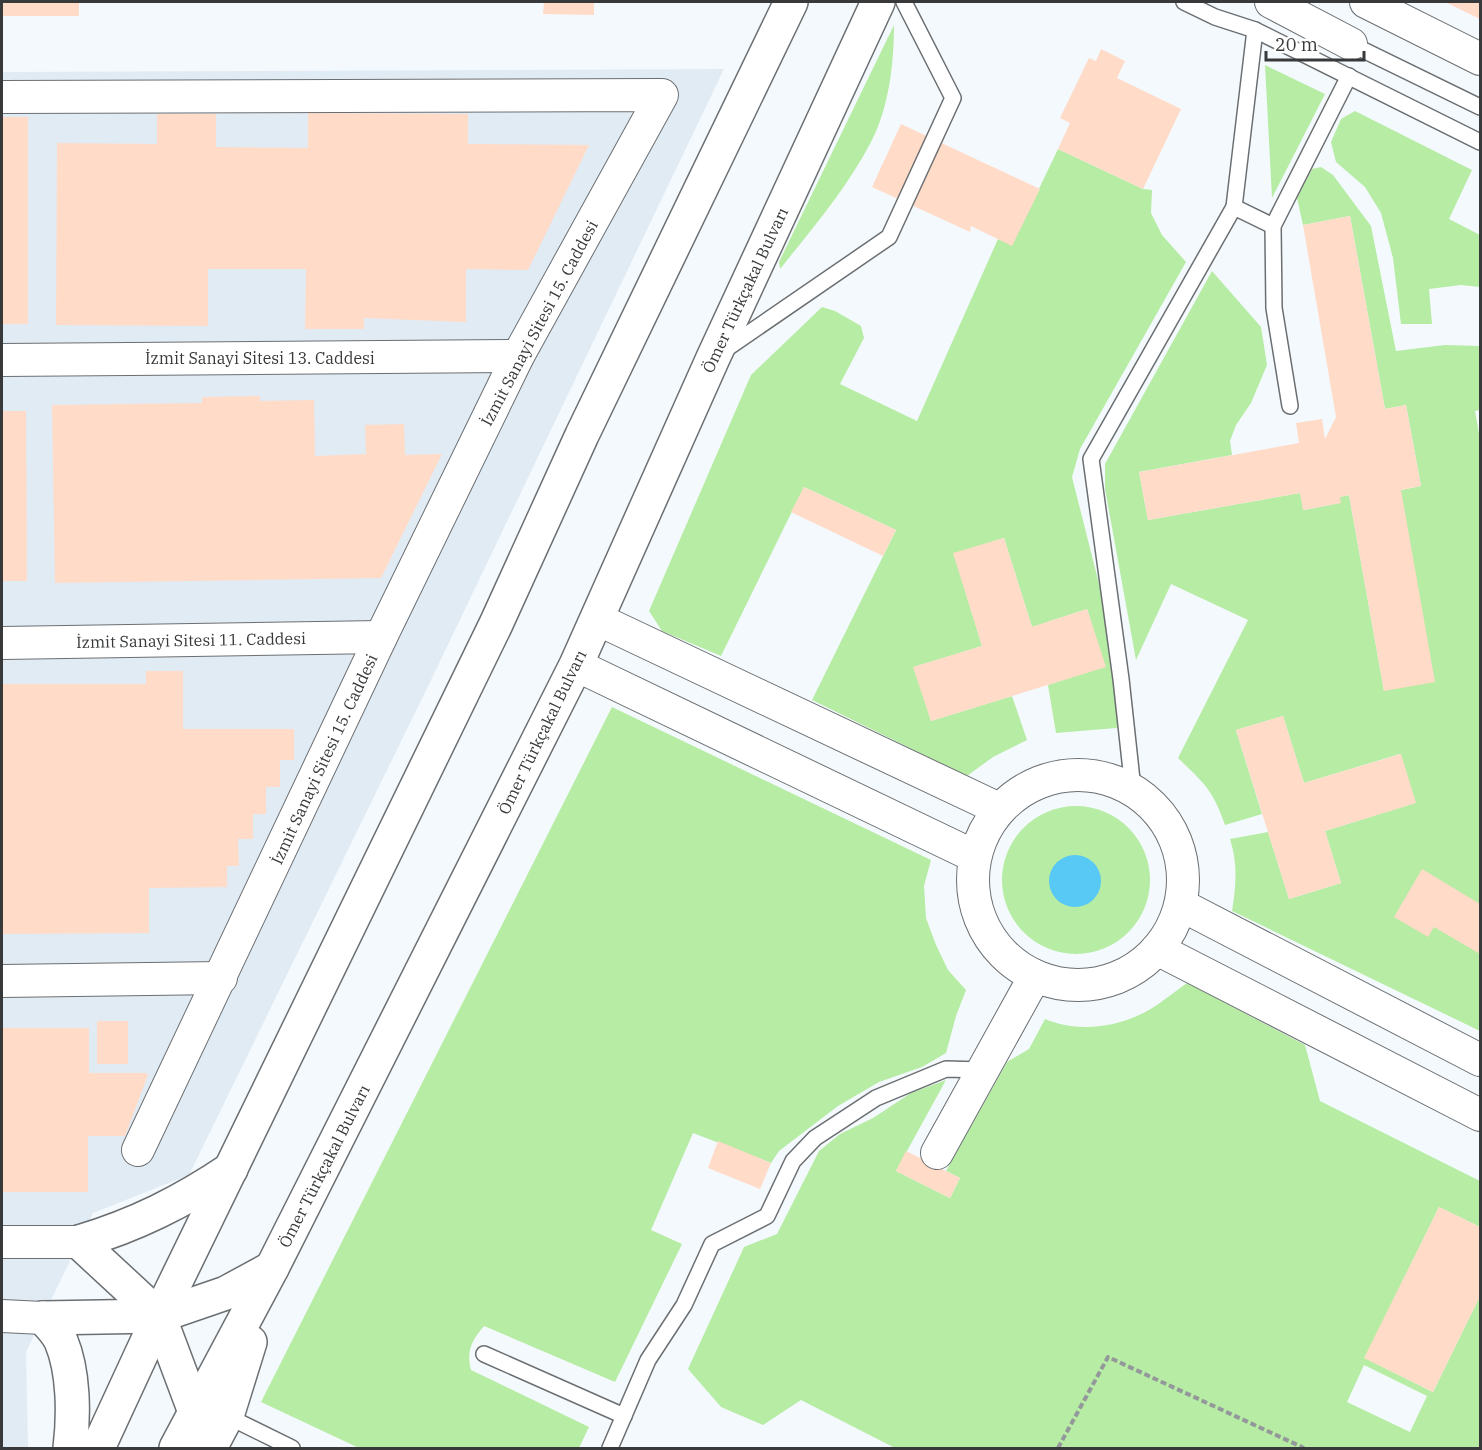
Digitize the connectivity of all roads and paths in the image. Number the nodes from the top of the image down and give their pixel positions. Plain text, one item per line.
1 (791, 2) edge
2 (878, 2) edge
3 (904, 2) edge
4 (1184, 2) edge
5 (1271, 2) edge
6 (1366, 2) edge
7 (1255, 30) junction
8 (1351, 44) joint
9 (1480, 58) edge
10 (1349, 76) junction
11 (2, 97) edge
12 (1480, 107) edge
13 (1480, 142) edge
14 (1234, 207) junction
15 (1273, 226) junction
16 (518, 356) junction
17 (713, 358) junction
18 (2, 360) edge
19 (1290, 405) dead end
20 (597, 619) junction
21 (381, 638) junction
22 (2, 643) edge
23 (576, 665) junction
24 (1133, 789) junction
25 (999, 809) junction
26 (974, 856) junction
27 (1180, 905) junction
28 (1157, 949) junction
29 (1035, 976) junction
30 (221, 978) junction
31 (2, 981) edge
32 (1480, 1060) edge
33 (983, 1071) junction
34 (1480, 1115) edge
35 (138, 1150) dead end
36 (937, 1153) dead end
37 (231, 1168) junction
38 (2, 1242) edge
39 (79, 1242) junction
40 (272, 1268) junction
41 (2, 1316) edge
42 (159, 1316) junction
43 (43, 1318) junction
44 (484, 1354) dead end
45 (211, 1414) junction
46 (624, 1416) junction
47 (70, 1449) edge
48 (98, 1449) edge
49 (176, 1449) edge
50 (203, 1449) edge
51 (210, 1449) edge
52 (292, 1449) edge
53 (610, 1449) edge
54 (1058, 1449) edge
55 (1304, 1449) edge

1 - 37 main road
2 - 17 main road, Ömer Türkçakal Bulvarı
3 - 17 lane
4 - 7 lane
5 - 8 street
6 - 9 street
7 - 10 lane
7 - 14 lane
8 - 12 lane
10 - 13 lane
10 - 15 lane
11 - 16 street, İzmit Sanayi Sitesi 15. Caddesi
14 - 15 lane
14 - 24 lane
15 - 19 lane
16 - 18 street, İzmit Sanayi Sitesi 13. Caddesi
16 - 21 street, İzmit Sanayi Sitesi 15. Caddesi
17 - 20 main road, Ömer Türkçakal Bulvarı
20 - 23 main road, Ömer Türkçakal Bulvarı
20 - 25 street
21 - 22 street, İzmit Sanayi Sitesi 11. Caddesi
21 - 30 street, İzmit Sanayi Sitesi 15. Caddesi
23 - 26 street
23 - 40 main road, Ömer Türkçakal Bulvarı
24 - 25 street
24 - 27 street
25 - 26 street
26 - 29 street
27 - 28 street
27 - 32 street
28 - 29 street
28 - 34 street
29 - 33 street
30 - 31 street
30 - 35 street, İzmit Sanayi Sitesi 15. Caddesi
33 - 36 street
33 - 46 lane
37 - 39 main road
37 - 42 main road
38 - 39 street
39 - 42 main road
40 - 42 main road
40 - 45 main road, Ömer Türkçakal Bulvarı
41 - 43 street
42 - 43 main road
42 - 45 main road
42 - 48 main road
43 - 47 main road
44 - 46 lane
45 - 49 main road, Ömer Türkçakal Bulvarı
45 - 50 main road
45 - 51 main road
45 - 52 lane
46 - 53 lane
54 - 55 path

